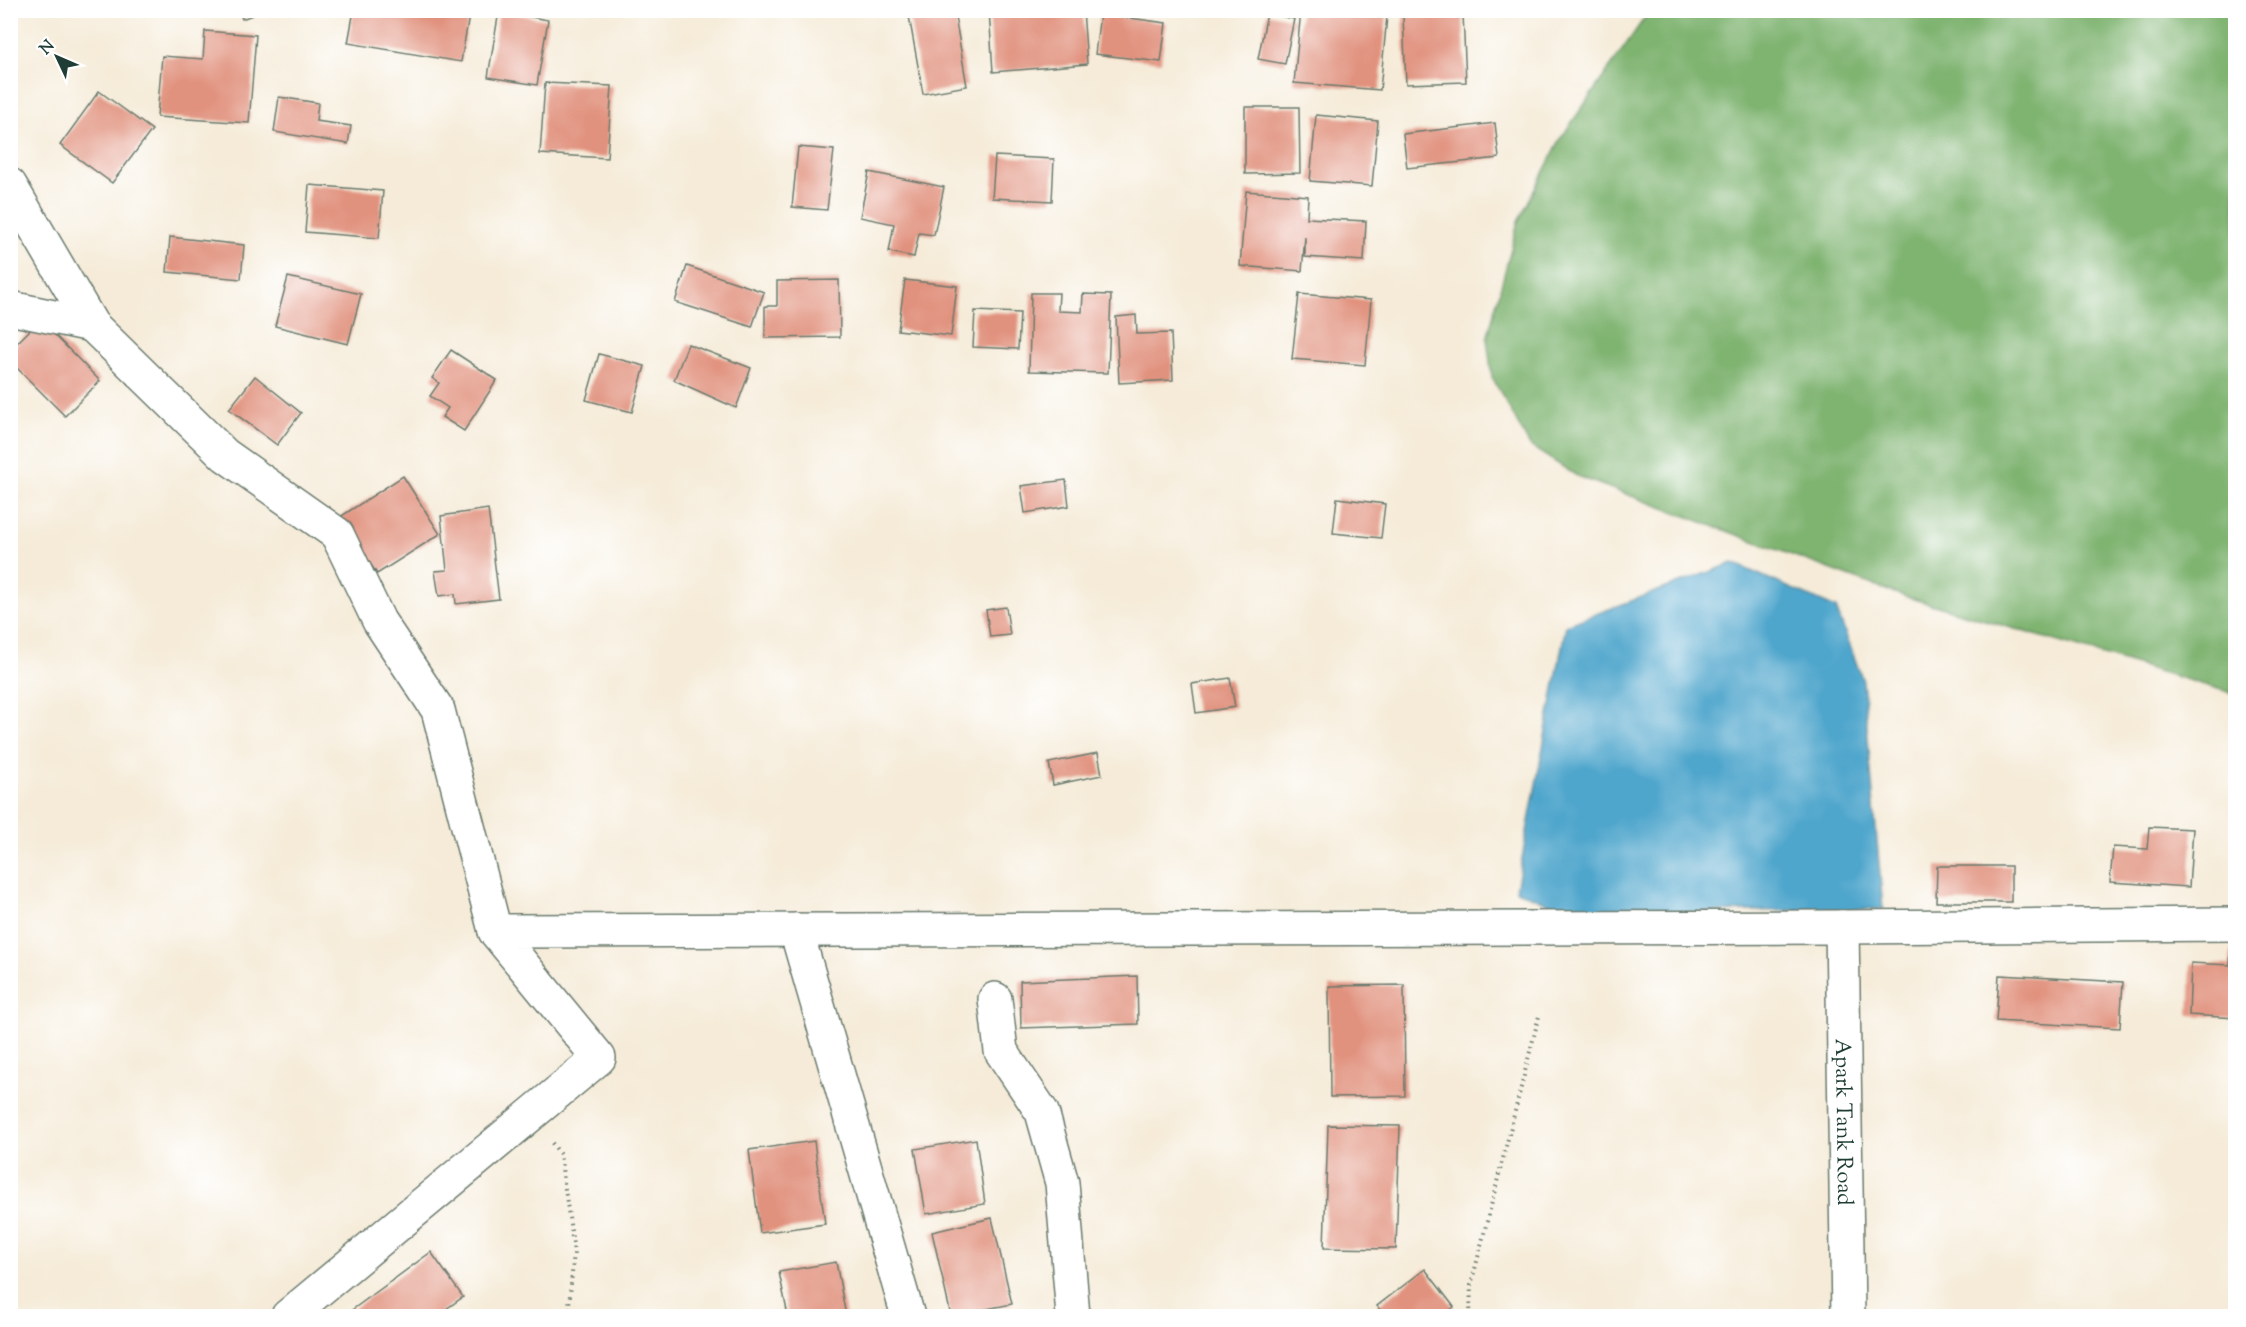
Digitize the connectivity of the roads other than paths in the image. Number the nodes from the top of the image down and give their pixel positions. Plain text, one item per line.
1 (10, 185) edge
2 (10, 308) edge
3 (92, 325) junction
4 (2235, 924) edge
5 (1842, 927) junction
6 (796, 930) junction
7 (495, 931) junction
8 (995, 999) dead end
9 (288, 1317) edge
10 (908, 1317) edge
11 (1073, 1317) edge
12 (1848, 1317) edge

1 - 3 street
2 - 3 street
3 - 7 street
4 - 5 street
5 - 6 street
5 - 12 street, Apark Tank Road
6 - 7 street
6 - 10 street
7 - 9 street
8 - 11 street

